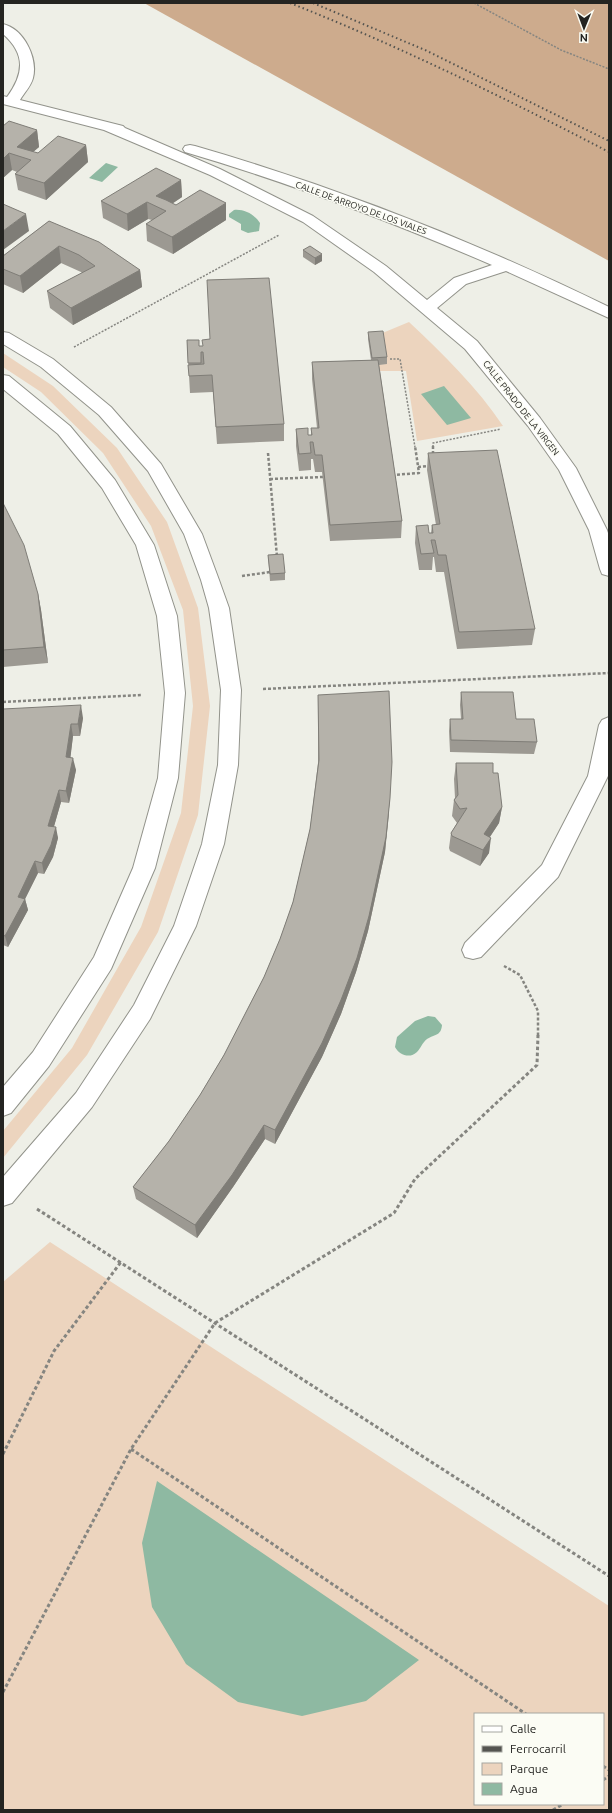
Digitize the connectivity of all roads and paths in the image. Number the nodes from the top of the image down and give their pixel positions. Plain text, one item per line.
1 (474, 3) edge
2 (3, 28) edge
3 (609, 69) edge
4 (7, 101) edge
5 (105, 125) junction
6 (308, 219) junction
7 (507, 265) junction
8 (428, 308) junction
9 (609, 313) edge
10 (3, 337) edge
11 (390, 359) dead end
12 (47, 363) junction
13 (3, 380) edge
14 (534, 422) junction
15 (268, 453) dead end
16 (434, 458) edge
17 (434, 466) edge
18 (418, 467) junction
19 (392, 475) edge
20 (323, 477) edge
21 (270, 479) junction
22 (277, 561) edge
23 (609, 569) edge
24 (609, 672) edge
25 (231, 690) junction
26 (175, 693) junction
27 (3, 702) edge
28 (609, 725) edge
29 (473, 950) joint
30 (3, 1105) edge
31 (5, 1193) edge
32 (121, 1262) junction
33 (215, 1323) junction
34 (131, 1449) junction
35 (3, 1454) edge
36 (609, 1576) edge
37 (3, 1692) edge
38 (525, 1713) edge

1 - 3 path
2 - 4 street
4 - 5 street, CALLE DE ARROYO DE LOS VIALES
5 - 6 street, CALLE DE ARROYO DE LOS VIALES
5 - 7 street, CALLE DE ARROYO DE LOS VIALES
6 - 8 street, CALLE DE ARROYO DE LOS VIALES
6 - 12 path
7 - 8 street
7 - 9 street, CALLE DE ARROYO DE LOS VIALES
8 - 14 street, CALLE PRADO DE LA VIRGEN
10 - 12 street
11 - 18 path
12 - 25 street
13 - 26 street
14 - 16 path
14 - 23 street, CALLE PRADO DE LA VIRGEN
15 - 21 path
17 - 18 path
18 - 19 path
20 - 21 path
21 - 22 path
24 - 25 path
25 - 31 street
26 - 27 path
26 - 30 street
28 - 29 street
29 - 33 path
31 - 32 path
32 - 33 path
32 - 35 path
33 - 34 path
33 - 36 path
34 - 37 path
34 - 38 path

